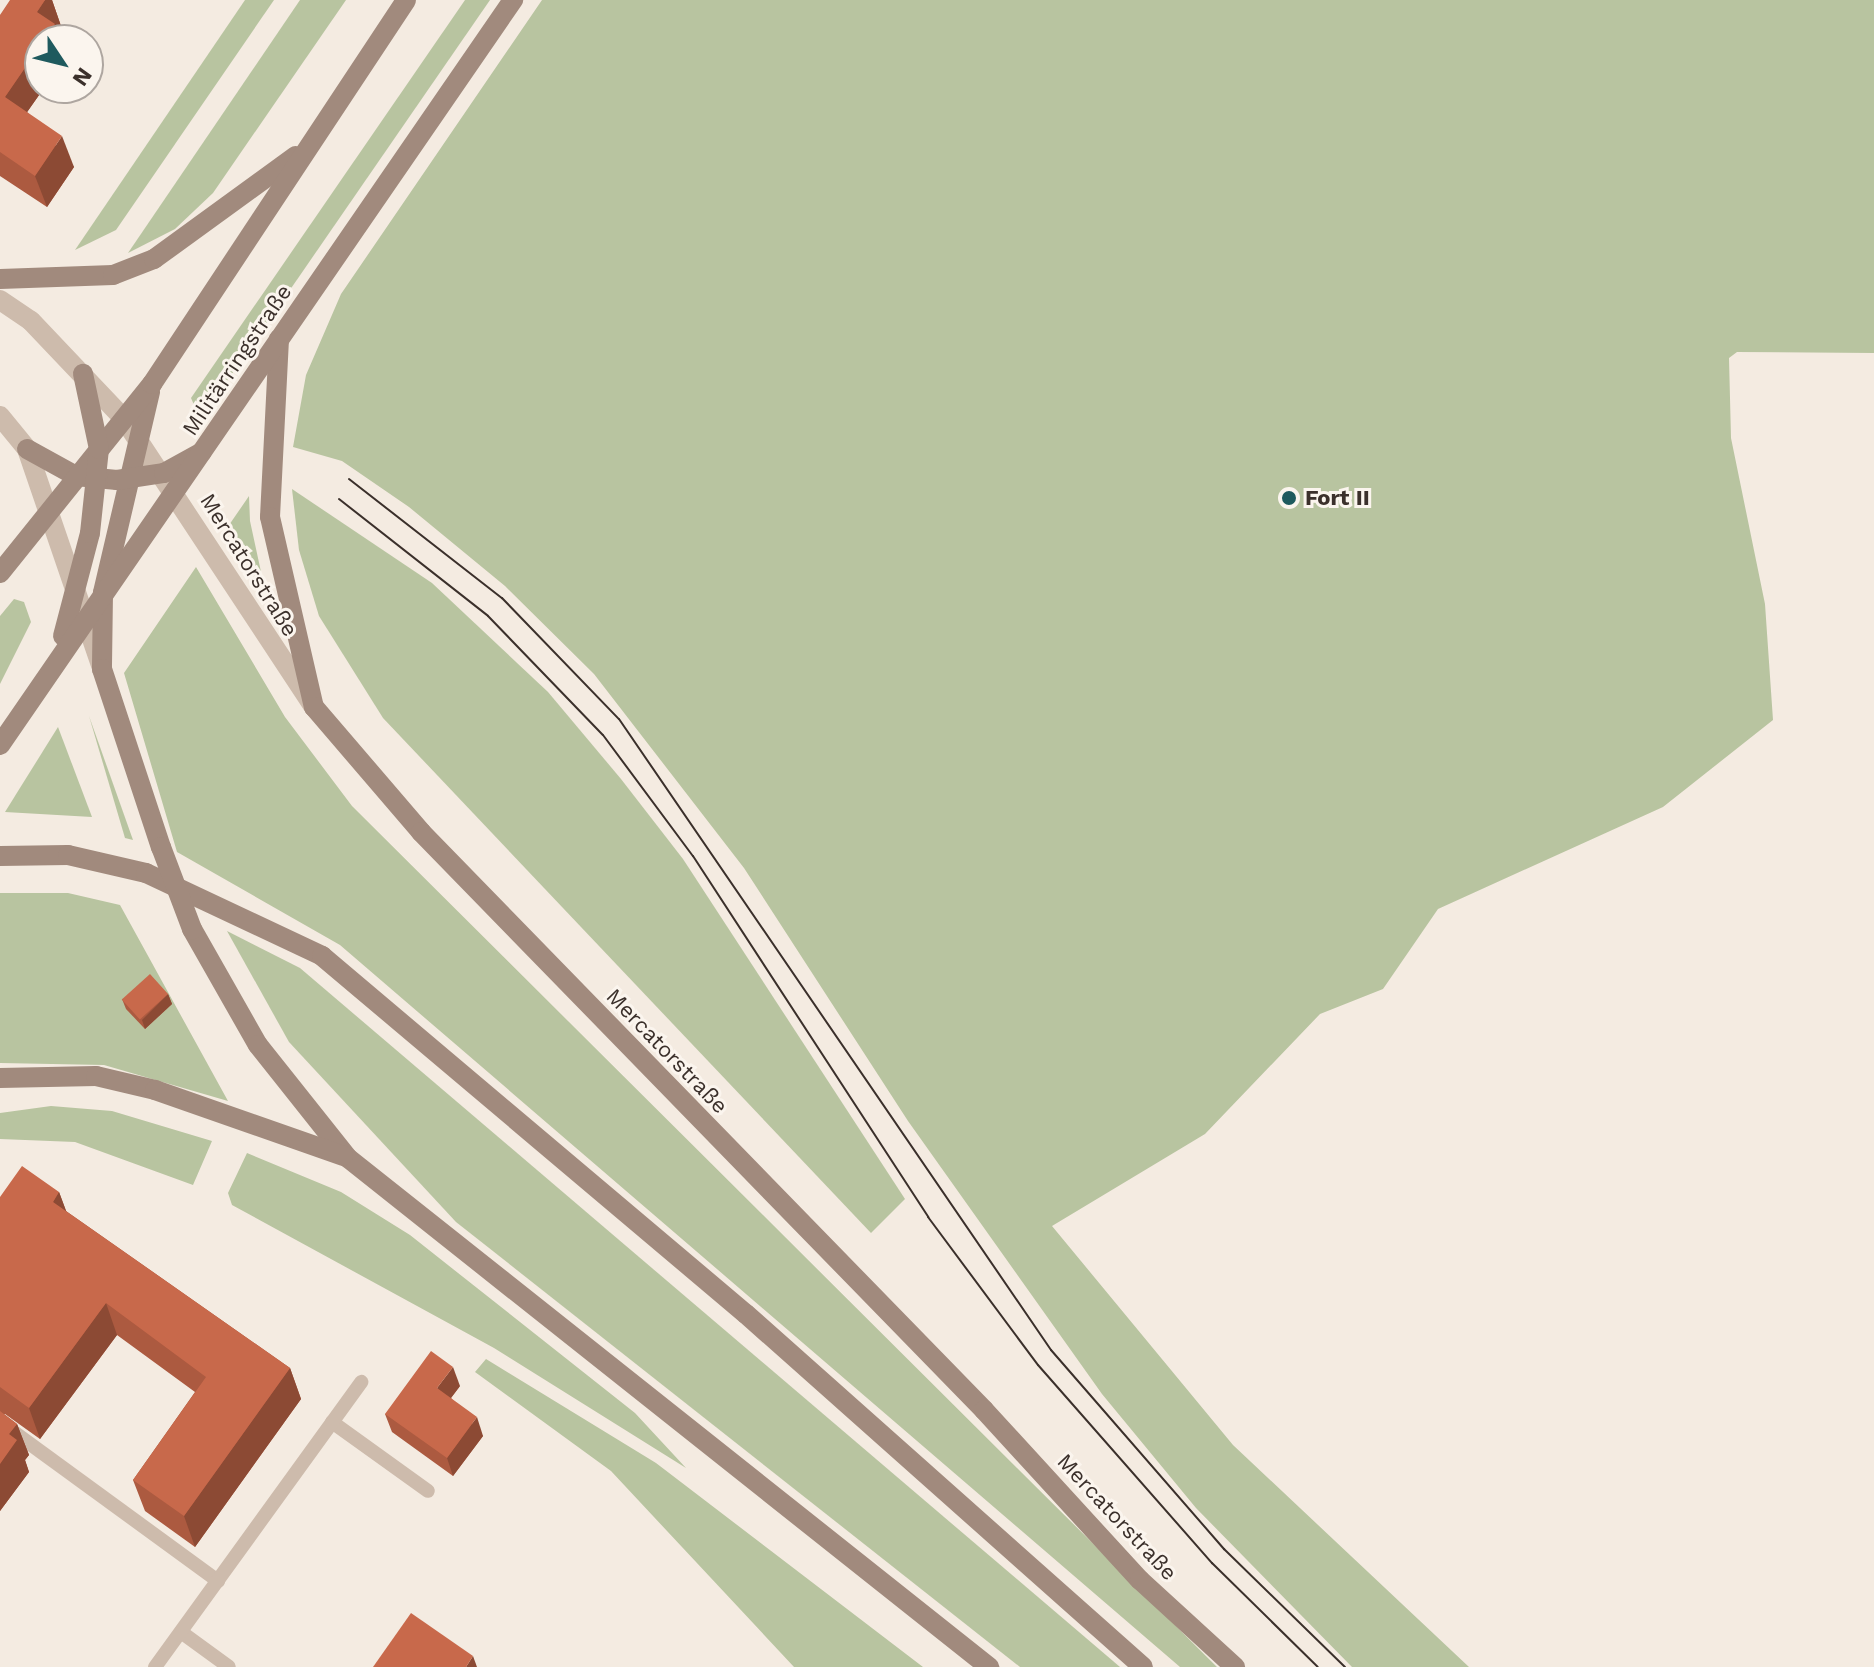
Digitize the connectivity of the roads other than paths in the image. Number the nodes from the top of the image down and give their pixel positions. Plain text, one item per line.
1 (406, 0) edge
2 (513, 0) edge
3 (309, 146) junction
4 (0, 279) edge
5 (0, 300) edge
6 (279, 339) junction
7 (83, 374) junction
8 (152, 384) junction
9 (0, 416) edge
10 (124, 419) junction
11 (140, 441) junction
12 (208, 448) junction
13 (27, 449) junction
14 (99, 449) junction
15 (164, 473) junction
16 (86, 477) junction
17 (130, 479) junction
18 (176, 493) junction
19 (45, 514) junction
20 (0, 573) edge
21 (103, 593) junction
22 (74, 594) junction
23 (83, 618) junction
24 (55, 657) junction
25 (102, 669) junction
26 (314, 707) junction
27 (0, 745) edge
28 (0, 856) edge
29 (0, 1078) edge
30 (348, 1158) junction
31 (361, 1382) dead end
32 (0, 1422) edge
33 (332, 1422) junction
34 (428, 1491) dead end
35 (218, 1581) junction
36 (181, 1632) junction
37 (155, 1667) edge
38 (229, 1667) edge
39 (989, 1667) edge
40 (1143, 1667) edge
41 (1235, 1667) edge

1 - 3 main road
2 - 6 main road, Militärringstraße
3 - 4 main road
3 - 8 main road
5 - 7 street, Mercatorstraße
6 - 12 main road, Militärringstraße
6 - 26 main road
7 - 10 street, Mercatorstraße
7 - 14 main road
8 - 10 main road
8 - 11 main road
9 - 13 street
10 - 11 street, Mercatorstraße
10 - 14 main road
11 - 15 street, Mercatorstraße
11 - 17 main road
12 - 15 main road
12 - 18 main road, Militärringstraße
13 - 16 main road
13 - 19 street
14 - 16 main road
15 - 17 main road
15 - 18 street, Mercatorstraße
16 - 17 main road
16 - 19 main road
16 - 22 main road
17 - 21 main road
18 - 21 main road, Militärringstraße
18 - 26 street, Mercatorstraße
19 - 20 main road
19 - 22 street
21 - 23 main road, Militärringstraße
21 - 25 main road
22 - 23 street
22 - 24 main road
23 - 24 main road, Militärringstraße
23 - 25 street
24 - 27 main road, Militärringstraße
25 - 30 main road, bridge
26 - 41 main road, Mercatorstraße
28 - 40 main road
29 - 30 main road
30 - 39 main road
31 - 33 lane
32 - 35 lane
33 - 34 lane
33 - 35 lane
35 - 36 lane
36 - 37 lane
36 - 38 lane

